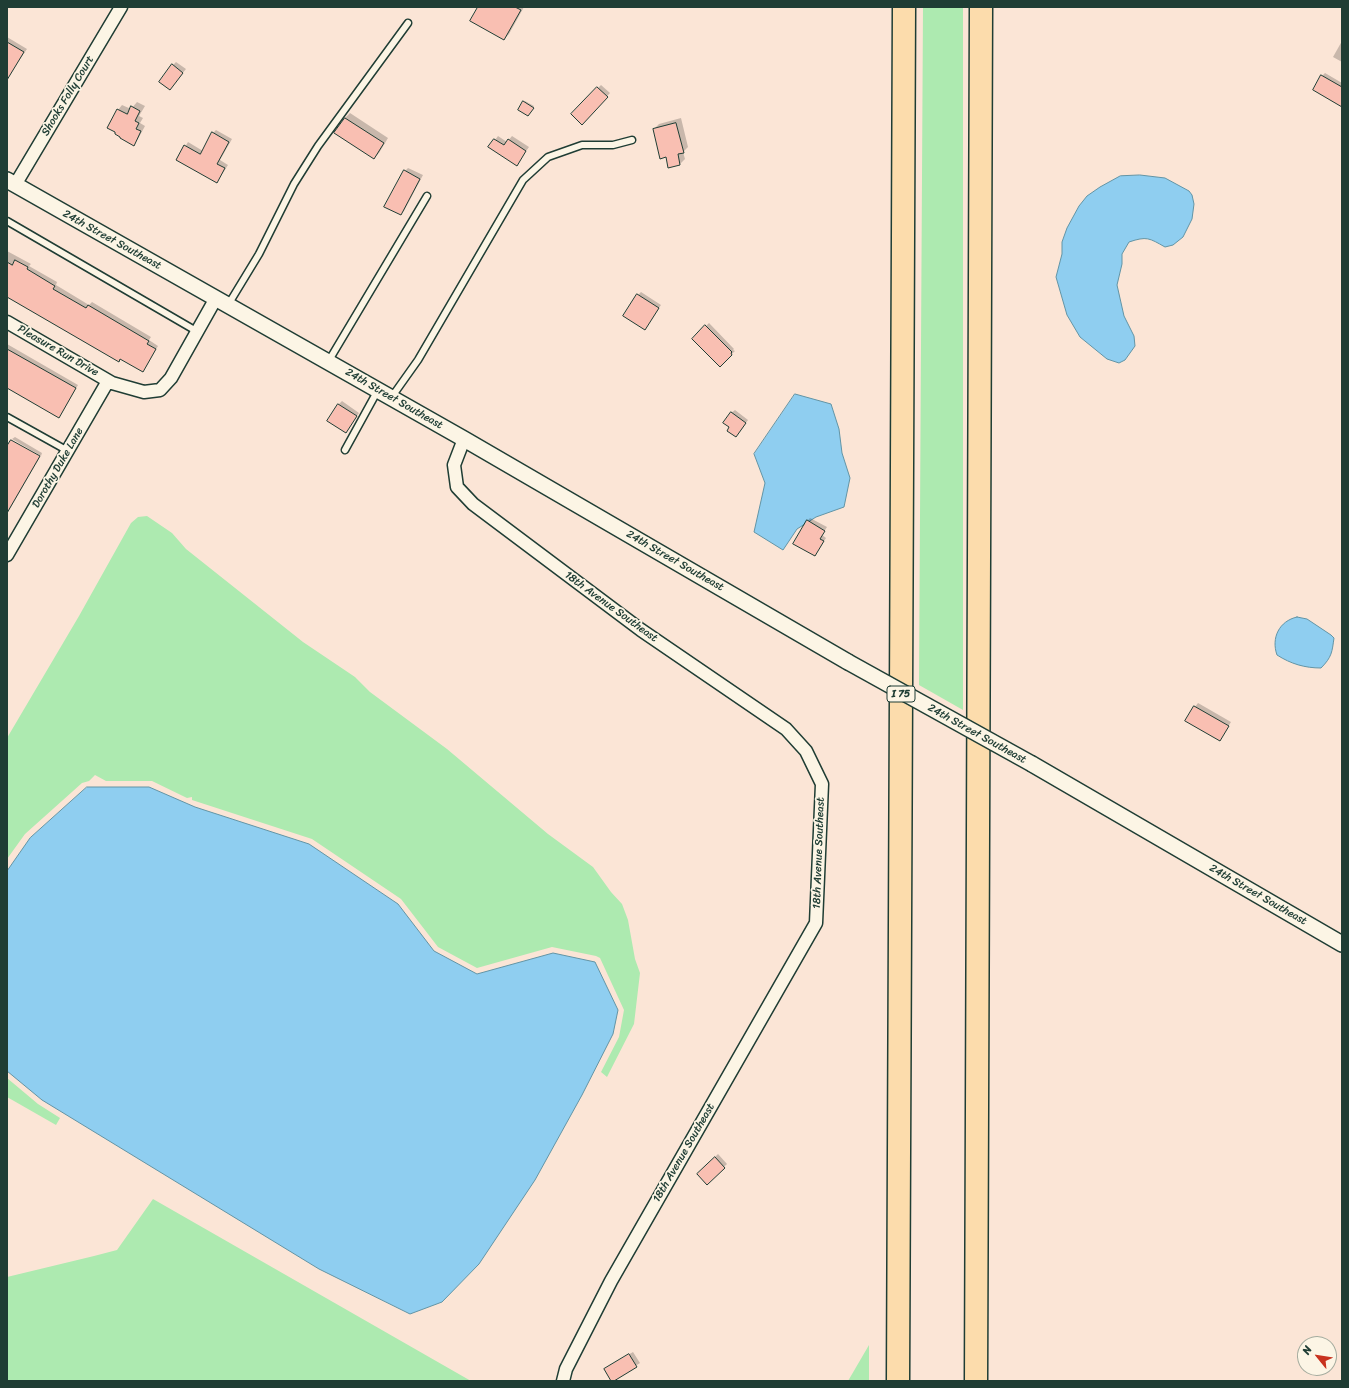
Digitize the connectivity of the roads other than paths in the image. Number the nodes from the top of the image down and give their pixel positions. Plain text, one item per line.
1 (121, 7) edge
2 (904, 7) edge
3 (981, 7) edge
4 (408, 23) dead end
5 (632, 140) dead end
6 (11, 183) edge
7 (427, 196) dead end
8 (7, 221) edge
9 (222, 302) junction
10 (7, 322) edge
11 (198, 332) junction
12 (328, 362) junction
13 (108, 381) junction
14 (385, 394) junction
15 (7, 417) edge
16 (464, 439) junction
17 (345, 450) dead end
18 (68, 451) junction
19 (7, 554) edge
20 (1342, 944) edge
21 (563, 1381) edge
22 (898, 1381) edge
23 (976, 1381) edge

1 - 6 street, Shooks Folly Court
2 - 22 highway, I 75
3 - 23 highway
4 - 9 lane
5 - 14 lane
6 - 9 street, 24th Street Southeast
7 - 12 lane
8 - 11 lane
9 - 11 street, Pleasure Run Drive
9 - 12 street, 24th Street Southeast
10 - 13 street, Pleasure Run Drive
11 - 13 street, Pleasure Run Drive
12 - 14 street, 24th Street Southeast
13 - 18 street, Dorothy Duke Lane
14 - 16 street, 24th Street Southeast
14 - 17 lane
15 - 18 lane
16 - 20 street, 24th Street Southeast, bridge
16 - 21 street, 18th Avenue Southeast
18 - 19 street, Dorothy Duke Lane

